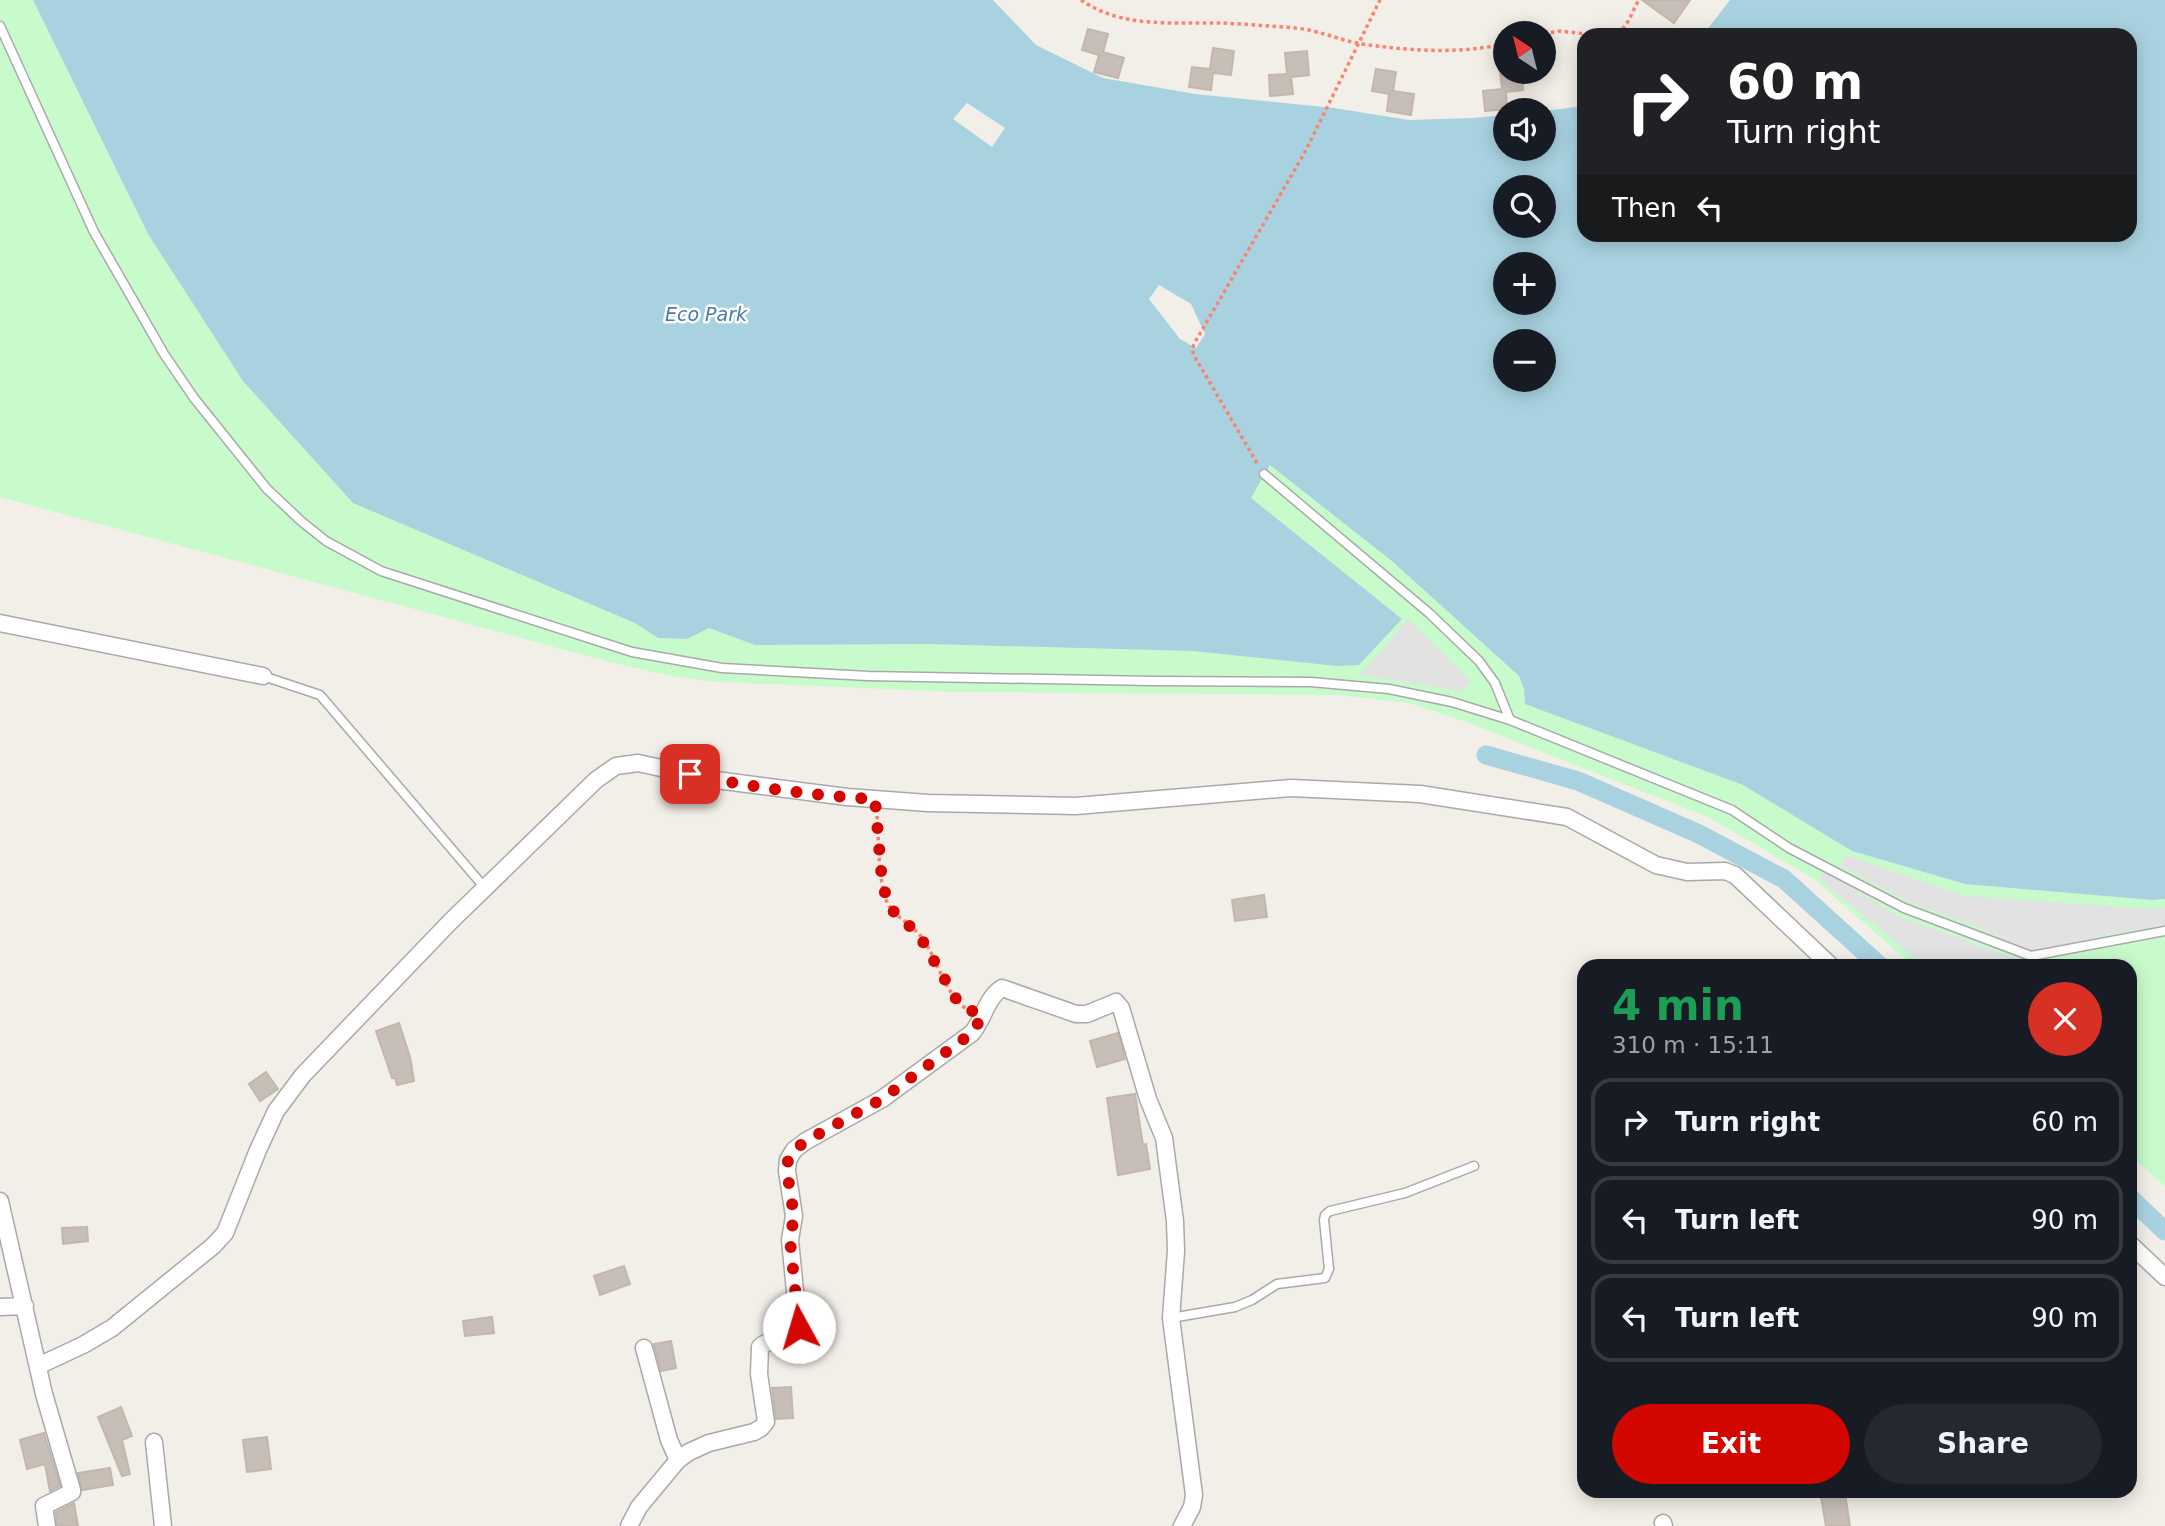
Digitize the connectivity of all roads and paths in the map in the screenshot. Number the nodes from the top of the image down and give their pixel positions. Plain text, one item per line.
1 (1081, 0) edge
2 (1380, 0) edge
3 (1639, 0) edge
4 (0, 26) edge
5 (1624, 28) edge
6 (1556, 32) edge
7 (1577, 33) edge
8 (1360, 44) junction
9 (1493, 46) edge
10 (1264, 474) joint
11 (0, 623) edge
12 (263, 676) joint
13 (1510, 720) junction
14 (875, 799) junction
15 (485, 888) junction
16 (2165, 931) edge
17 (1824, 959) edge
18 (983, 1015) junction
19 (1474, 1166) dead end
20 (0, 1201) edge
21 (2137, 1251) edge
22 (2165, 1277) edge
23 (24, 1306) junction
24 (0, 1307) edge
25 (1171, 1318) junction
26 (644, 1348) dead end
27 (38, 1366) junction
28 (154, 1442) dead end
29 (678, 1460) junction
30 (47, 1526) edge
31 (163, 1526) edge
32 (629, 1526) edge
33 (1182, 1526) edge

1 - 8 path
2 - 8 path
3 - 5 path
4 - 13 lane
6 - 7 path
8 - 9 path
8 - 10 path
10 - 13 lane
11 - 12 street
12 - 15 lane
13 - 16 lane
14 - 15 street
14 - 17 street
14 - 18 path
15 - 27 street
18 - 25 street
18 - 29 street
19 - 25 lane
20 - 23 street
21 - 22 street
23 - 24 street
23 - 27 street
25 - 33 street
26 - 29 street
27 - 30 street
28 - 31 street
29 - 32 street

